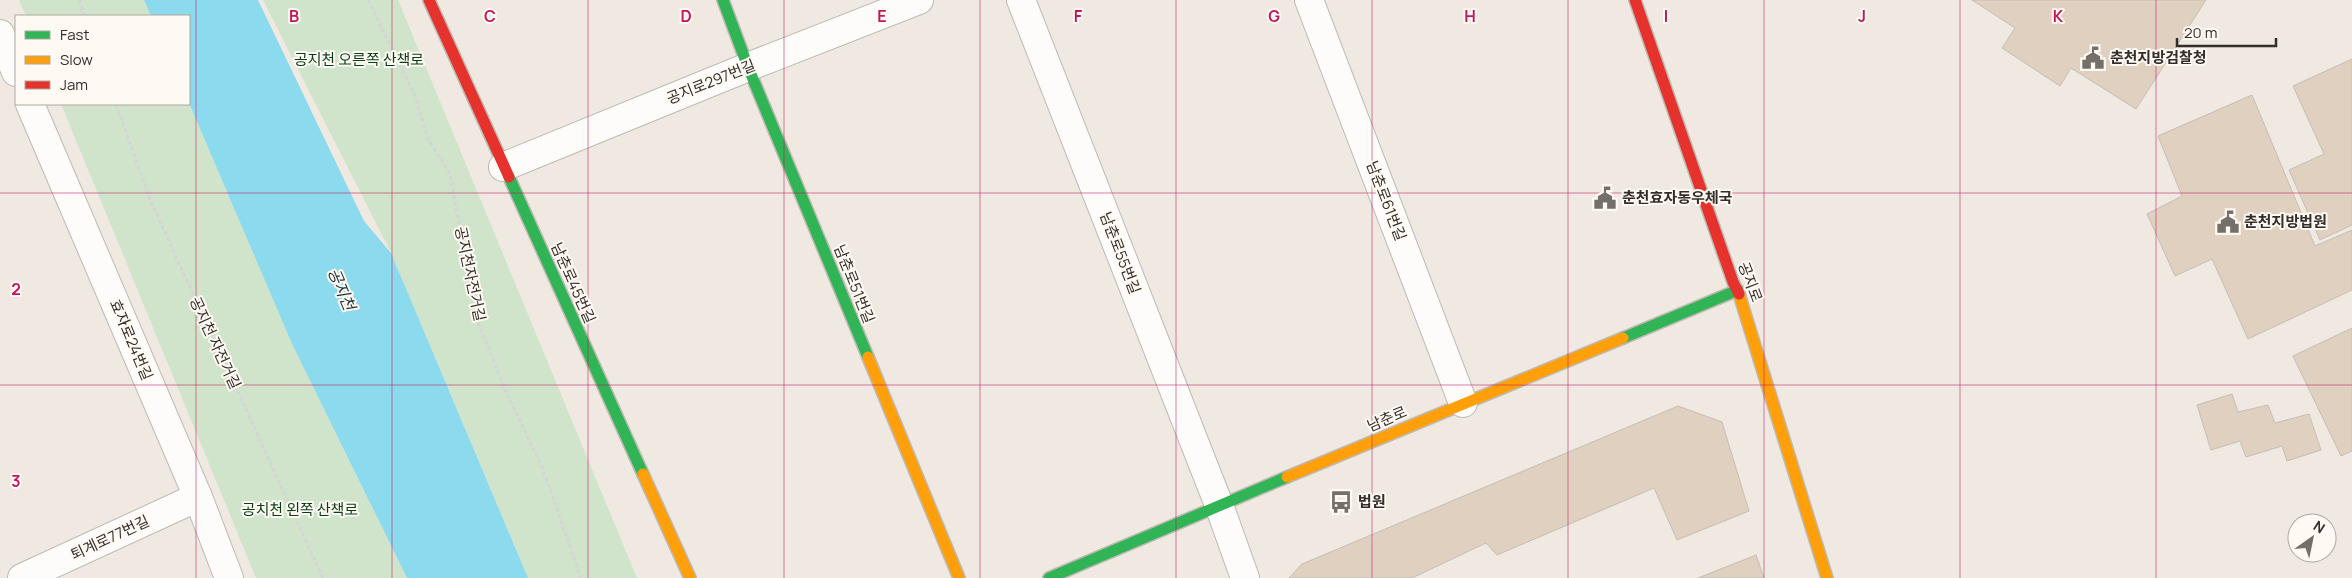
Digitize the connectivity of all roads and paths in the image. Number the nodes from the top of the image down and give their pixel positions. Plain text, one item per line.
1 (79, 0) edge
2 (368, 0) edge
3 (429, 0) edge
4 (723, 0) edge
5 (919, 0) edge
6 (1021, 0) edge
7 (1309, 0) edge
8 (1635, 0) edge
9 (85, 15) edge
10 (0, 34) edge
11 (748, 67) junction
12 (15, 70) edge
13 (30, 105) edge
14 (116, 105) edge
15 (504, 167) junction
16 (1738, 290) junction
17 (1463, 403) junction
18 (198, 497) junction
19 (1219, 505) junction
20 (22, 578) edge
21 (229, 578) edge
22 (323, 578) edge
23 (581, 578) edge
24 (690, 578) edge
25 (959, 578) edge
26 (1049, 578) edge
27 (1245, 578) edge
28 (1826, 578) edge

1 - 9 path
2 - 23 path, 공지천자전거길
3 - 15 street, 남춘로45번길
4 - 11 street, 남춘로51번길
5 - 11 street, 공지로297번길
6 - 19 street, 남춘로55번길
7 - 17 street, 남춘로61번길
8 - 16 street, 공지로
10 - 12 street
11 - 15 street, 공지로297번길
11 - 25 street, 남춘로51번길
13 - 18 street, 효자로24번길
14 - 22 path, 공지천 자전거길
15 - 24 street, 남춘로45번길
16 - 17 street, 남춘로
16 - 28 street, 공지로
17 - 19 street, 남춘로
18 - 20 street, 퇴계로77번길
18 - 21 street, 효자로24번길
19 - 26 street, 남춘로
19 - 27 street, 남춘로55번길

